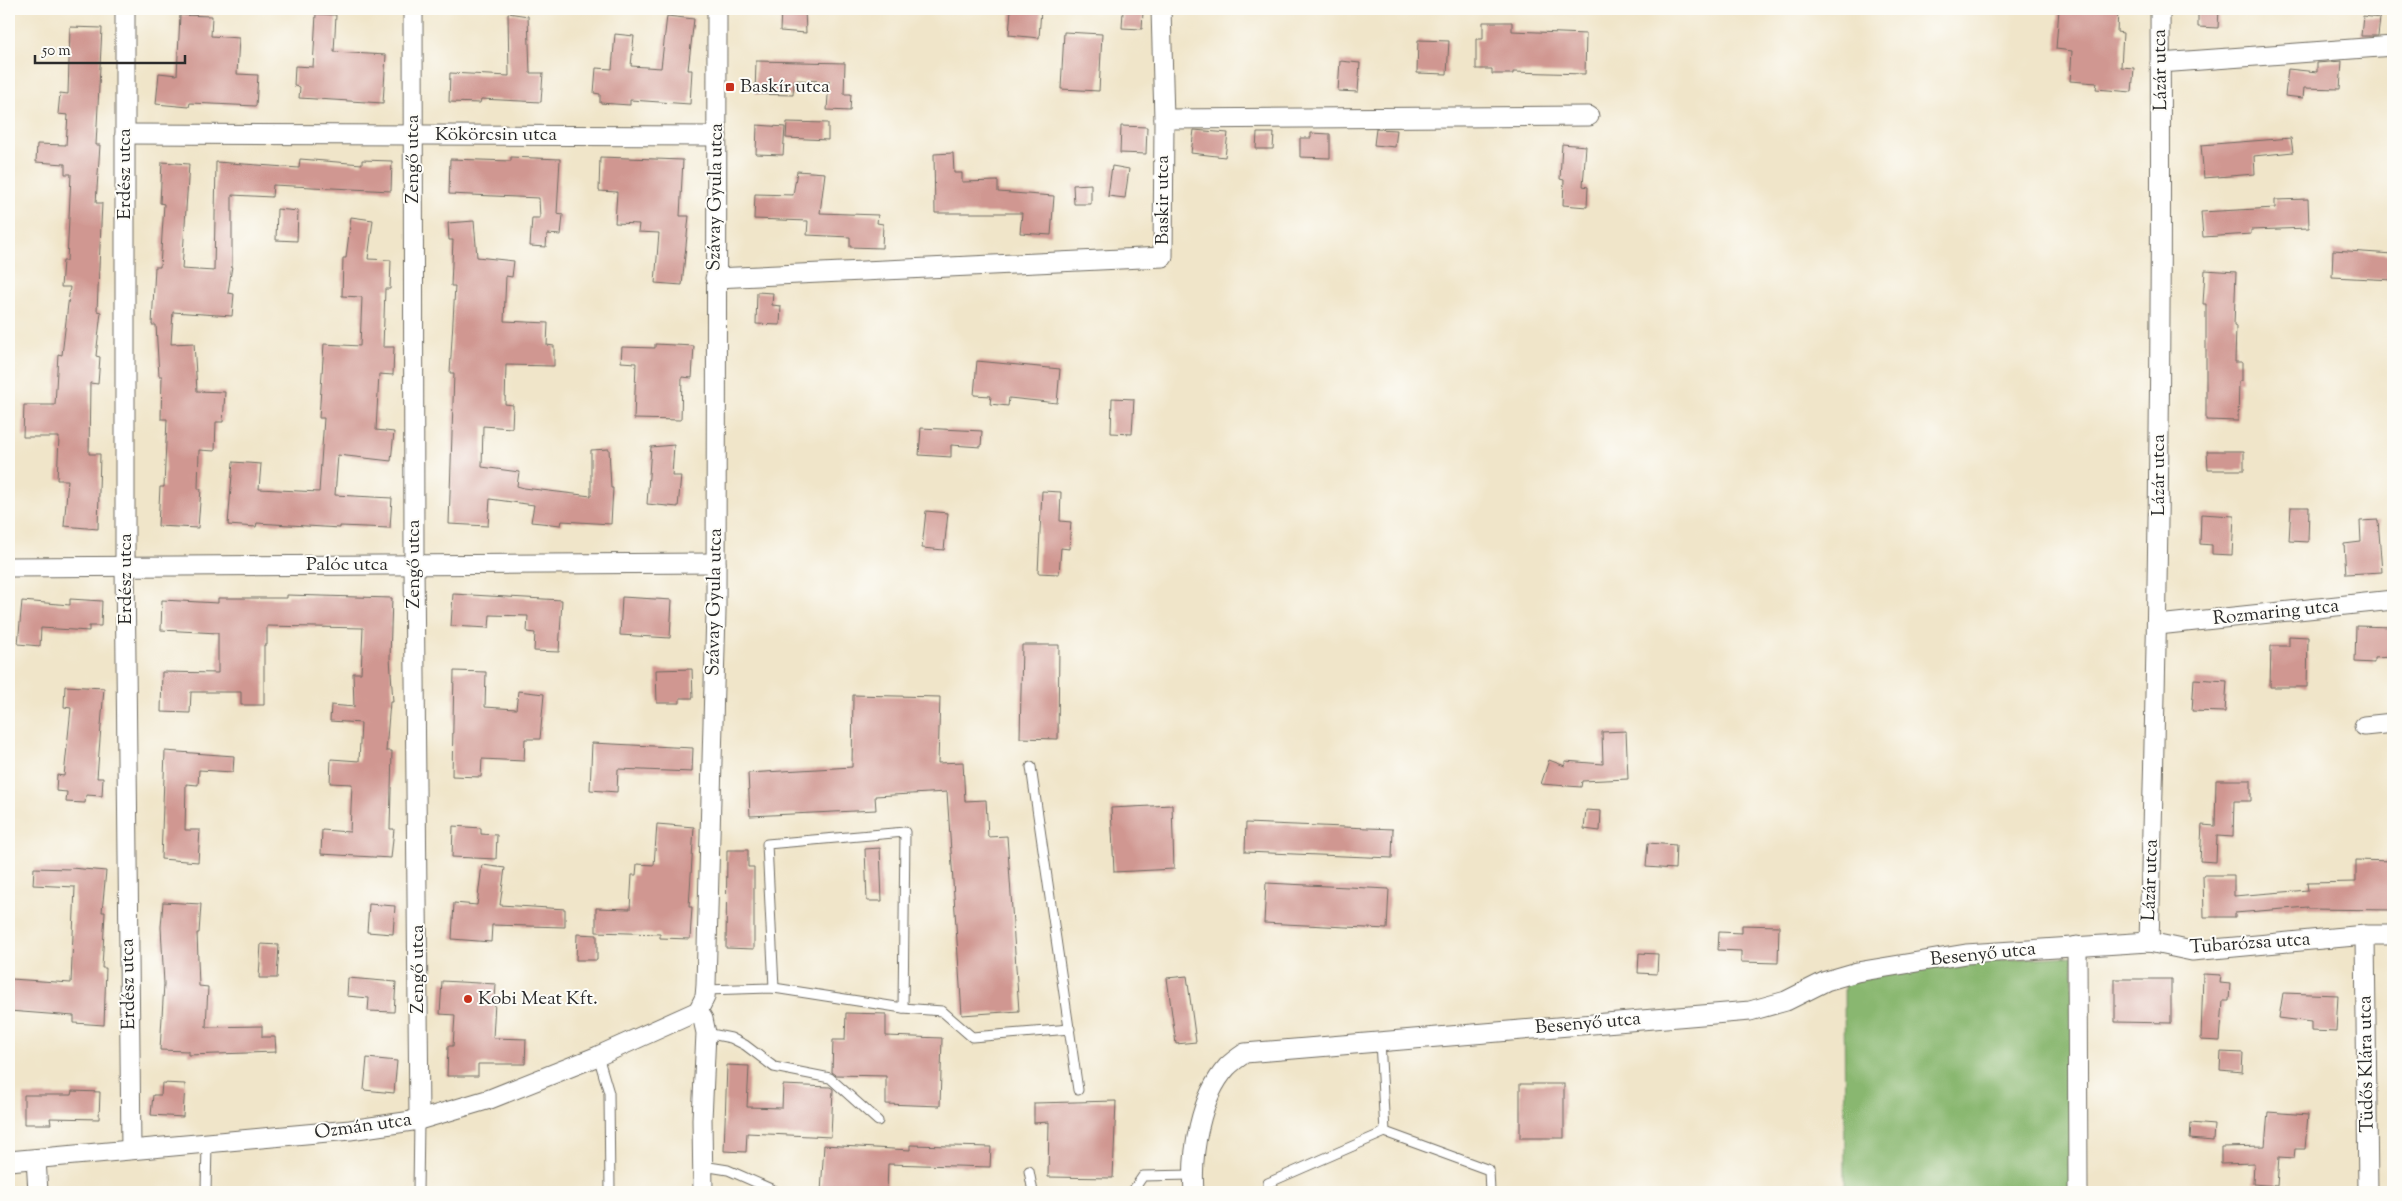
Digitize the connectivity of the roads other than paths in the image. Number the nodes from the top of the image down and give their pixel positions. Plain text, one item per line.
1 (125, 9) edge
2 (413, 9) edge
3 (717, 9) edge
4 (1161, 9) edge
5 (2160, 9) edge
6 (2393, 46) edge
7 (2160, 63) junction
8 (1589, 116) dead end
9 (1164, 119) junction
10 (125, 134) junction
11 (413, 134) junction
12 (717, 136) junction
13 (715, 278) junction
14 (716, 563) junction
15 (414, 564) junction
16 (125, 566) junction
17 (9, 568) edge
18 (2393, 600) edge
19 (2158, 625) junction
20 (2393, 723) edge
21 (2364, 726) dead end
22 (1031, 767) dead end
23 (2365, 935) junction
24 (2393, 935) edge
25 (2149, 942) junction
26 (2077, 946) junction
27 (774, 988) junction
28 (705, 990) junction
29 (903, 1008) junction
30 (698, 1011) junction
31 (1070, 1030) junction
32 (706, 1033) junction
33 (1380, 1041) junction
34 (598, 1056) junction
35 (1078, 1090) dead end
36 (419, 1120) junction
37 (878, 1121) dead end
38 (1385, 1132) junction
39 (207, 1143) junction
40 (131, 1149) junction
41 (36, 1159) junction
42 (9, 1161) edge
43 (703, 1166) junction
44 (1029, 1171) dead end
45 (1193, 1184) edge
46 (38, 1192) edge
47 (206, 1192) edge
48 (418, 1192) edge
49 (610, 1192) edge
50 (703, 1192) edge
51 (778, 1192) edge
52 (1033, 1192) edge
53 (1132, 1192) edge
54 (1268, 1192) edge
55 (1490, 1192) edge
56 (2078, 1192) edge
57 (2368, 1192) edge

1 - 10 street, Erdész utca
2 - 11 street, Zengő utca
3 - 12 street, Szávay Gyula utca
4 - 9 street
5 - 7 street, Lázár utca
6 - 7 street
7 - 19 street, Lázár utca
8 - 9 street
9 - 13 street, Baskir utca
10 - 11 street, Kökörcsin utca
10 - 16 street, Erdész utca
11 - 12 street, Kökörcsin utca
11 - 15 street, Zengő utca
12 - 13 street, Szávay Gyula utca
13 - 14 street, Szávay Gyula utca
14 - 15 street, Palóc utca
14 - 28 street, Szávay Gyula utca
15 - 16 street, Palóc utca
15 - 36 street, Zengő utca
16 - 17 street, Palóc utca
16 - 40 street, Erdész utca
18 - 19 street, Rozmaring utca
19 - 25 street, Lázár utca
20 - 21 street
22 - 31 lane
23 - 24 street, Tubarózsa utca
23 - 25 street, Tubarózsa utca
23 - 57 street, Tüdős Klára utca
25 - 26 street, Tubarózsa utca
26 - 33 street, Besenyő utca
26 - 56 street
27 - 28 lane
27 - 29 lane
27 - 29 lane
28 - 30 street, Szávay Gyula utca
29 - 31 lane
30 - 32 street
30 - 34 street, Ozmán utca
31 - 35 lane
32 - 37 lane
32 - 43 street
33 - 38 lane
33 - 45 street, Besenyő utca
34 - 36 street, Ozmán utca
34 - 49 lane
36 - 39 street, Ozmán utca
36 - 48 lane
38 - 54 lane
38 - 55 lane
39 - 40 street, Ozmán utca
39 - 47 lane
40 - 41 street, Ozmán utca
41 - 42 street, Ozmán utca
41 - 46 street
43 - 50 street
43 - 51 lane
44 - 52 lane
45 - 53 lane

